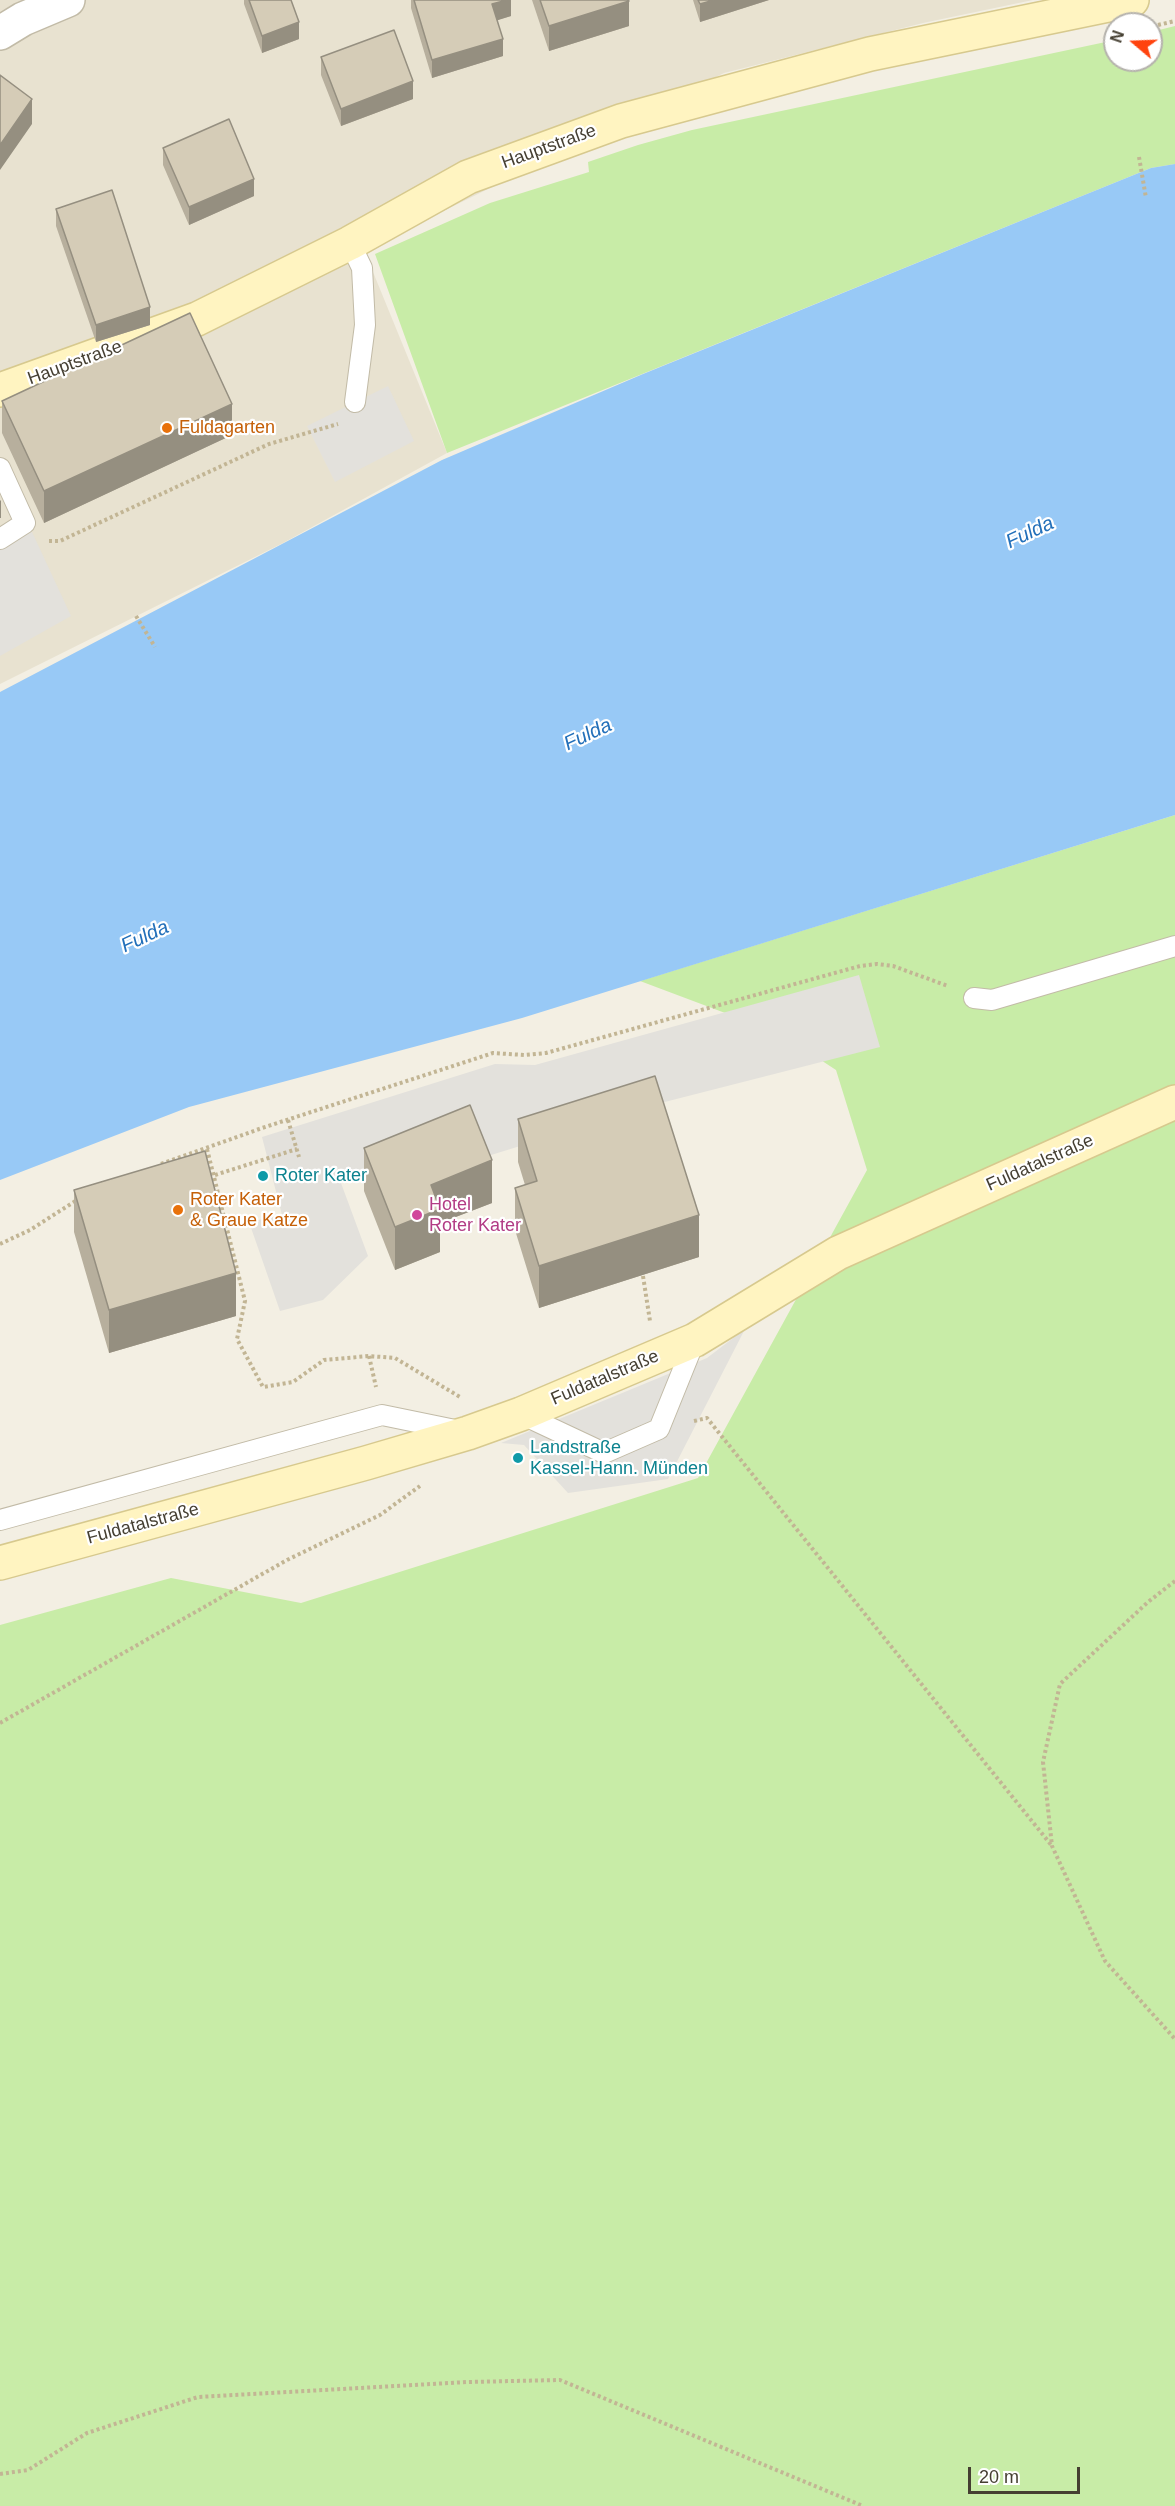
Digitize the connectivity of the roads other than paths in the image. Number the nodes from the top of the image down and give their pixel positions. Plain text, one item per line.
1 (68, 0) edge
2 (1132, 0) edge
3 (0, 33) edge
4 (350, 243) junction
5 (0, 390) edge
6 (356, 402) road end
7 (0, 468) edge
8 (0, 539) edge
9 (1175, 946) edge
10 (974, 998) road end
11 (1175, 1102) edge
12 (695, 1341) junction
13 (511, 1417) junction
14 (468, 1433) junction
15 (0, 1520) edge
16 (0, 1563) edge

1 - 3 street
2 - 4 main road, Hauptstraße
4 - 5 main road, Hauptstraße
4 - 6 lane
7 - 8 lane
9 - 10 lane
11 - 12 main road, Fuldatalstraße
12 - 13 main road, Fuldatalstraße
12 - 13 lane
13 - 14 main road, Fuldatalstraße
14 - 15 lane
14 - 16 main road, Fuldatalstraße

